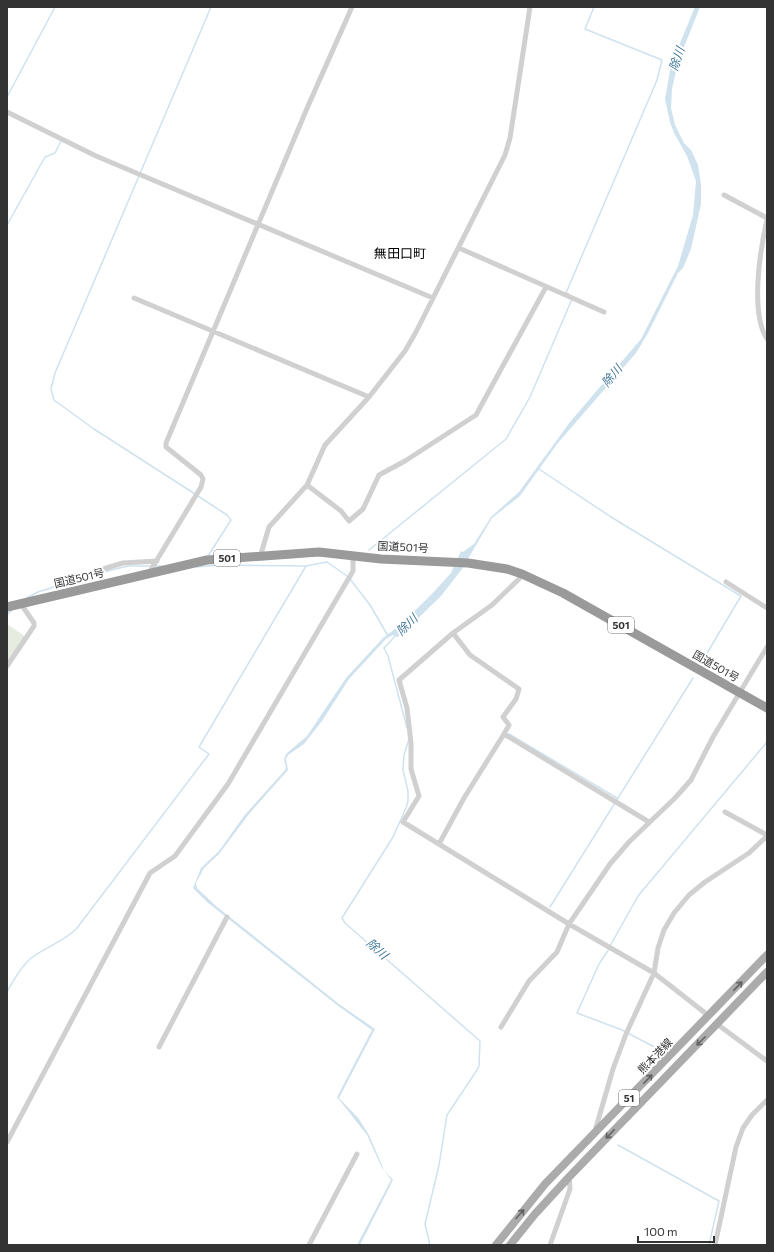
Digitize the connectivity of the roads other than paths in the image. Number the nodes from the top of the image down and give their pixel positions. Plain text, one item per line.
1 (352, 7) edge
2 (530, 7) edge
3 (7, 112) edge
4 (724, 196) dead end
5 (767, 219) edge
6 (259, 225) junction
7 (459, 248) junction
8 (546, 287) junction
9 (134, 298) dead end
10 (433, 298) junction
11 (604, 312) dead end
12 (213, 331) junction
13 (767, 339) edge
14 (369, 397) junction
15 (307, 486) junction
16 (353, 556) junction
17 (260, 557) junction
18 (157, 561) junction
19 (100, 570) dead end
20 (522, 574) junction
21 (148, 575) junction
22 (726, 582) dead end
23 (21, 604) junction
24 (7, 607) edge
25 (767, 608) edge
26 (453, 633) junction
27 (767, 647) edge
28 (7, 666) edge
29 (738, 693) junction
30 (767, 708) edge
31 (504, 734) junction
32 (725, 812) dead end
33 (649, 822) junction
34 (767, 836) edge
35 (439, 844) junction
36 (228, 917) dead end
37 (569, 924) junction
38 (767, 955) edge
39 (767, 972) edge
40 (654, 973) junction
41 (709, 1016) junction
42 (717, 1024) junction
43 (501, 1027) dead end
44 (158, 1047) dead end
45 (767, 1061) edge
46 (767, 1100) edge
47 (594, 1133) junction
48 (7, 1142) edge
49 (357, 1154) dead end
50 (568, 1177) junction
51 (309, 1245) edge
52 (496, 1245) edge
53 (510, 1245) edge
54 (550, 1245) edge
55 (715, 1245) edge

1 - 6 street
2 - 7 street
3 - 6 street
4 - 5 street
5 - 13 street
6 - 10 street
6 - 12 street
7 - 8 street
7 - 10 street
8 - 11 street
8 - 15 street
9 - 12 street
10 - 14 street
12 - 14 street
12 - 18 street
14 - 15 street
15 - 17 street
16 - 17 highway, 国道501号 / 501
16 - 20 highway, 国道501号 / 501
16 - 48 street
17 - 21 highway, 国道501号 / 501
18 - 19 street
18 - 21 street
20 - 26 street
20 - 29 highway, 国道501号 / 501
21 - 23 highway, 国道501号 / 501
22 - 25 street
23 - 24 highway, 国道501号 / 501
23 - 28 street
26 - 31 street
26 - 35 street
27 - 29 street
29 - 30 highway, 国道501号 / 501
29 - 33 street
31 - 33 street
31 - 35 street
32 - 34 street
33 - 37 street
34 - 40 street
35 - 37 street
36 - 44 street
37 - 40 street
37 - 43 street
41 -> 38 main road, 熊本港線 / 51
39 - 42 main road, 熊本港線 / 51
40 - 41 street
40 - 47 street
47 -> 41 main road, 熊本港線 / 51
42 - 45 street
42 -> 50 main road, 熊本港線 / 51
46 - 55 street
52 -> 47 main road, 熊本港線 / 51
49 - 51 street
50 - 53 main road, 熊本港線 / 51
50 - 54 street

